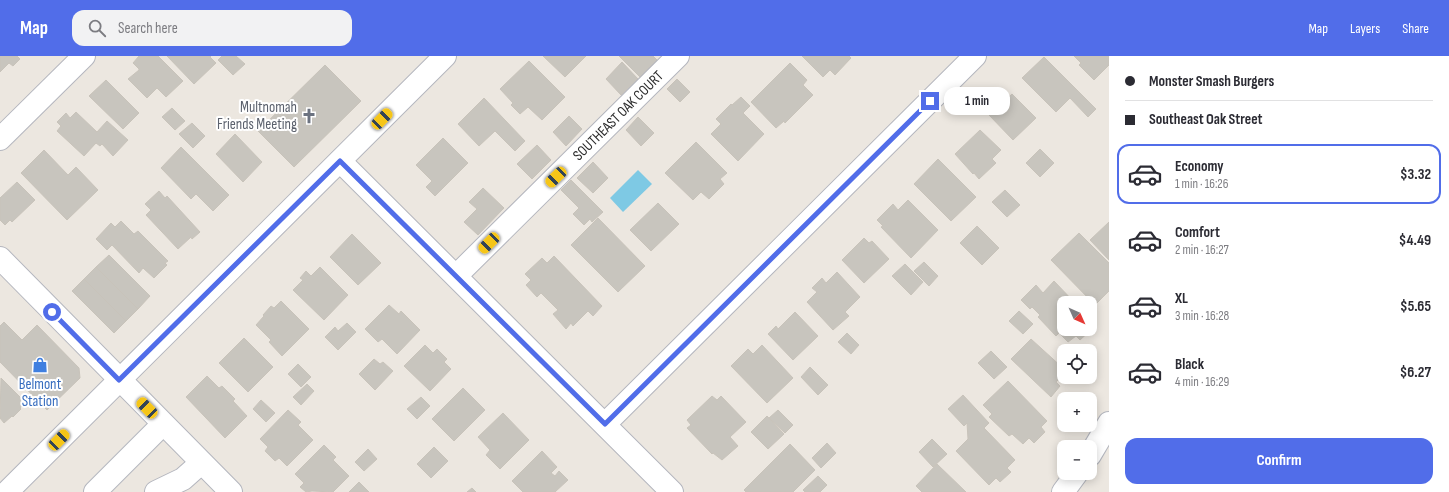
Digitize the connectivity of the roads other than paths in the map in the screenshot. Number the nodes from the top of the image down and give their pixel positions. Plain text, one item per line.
1 (84, 56) edge
2 (678, 56) edge
3 (975, 56) edge
4 (434, 60) edge
5 (0, 140) edge
6 (340, 161) junction
7 (0, 258) edge
8 (456, 276) junction
9 (119, 380) junction
10 (1109, 423) edge
11 (163, 424) junction
12 (605, 424) junction
13 (1097, 443) edge
14 (201, 463) junction
15 (1072, 480) edge
16 (7, 492) edge
17 (95, 492) edge
18 (156, 492) edge
19 (231, 492) edge
20 (672, 492) edge
21 (1063, 492) edge

1 - 5 street
2 - 8 street, SOUTHEAST OAK COURT
3 - 12 street
4 - 6 street
6 - 8 street
6 - 9 street
7 - 9 street
8 - 12 street
9 - 11 street
9 - 16 street
10 - 13 street
11 - 14 street
11 - 17 street
12 - 20 street
14 - 18 street
14 - 19 street
15 - 21 street

